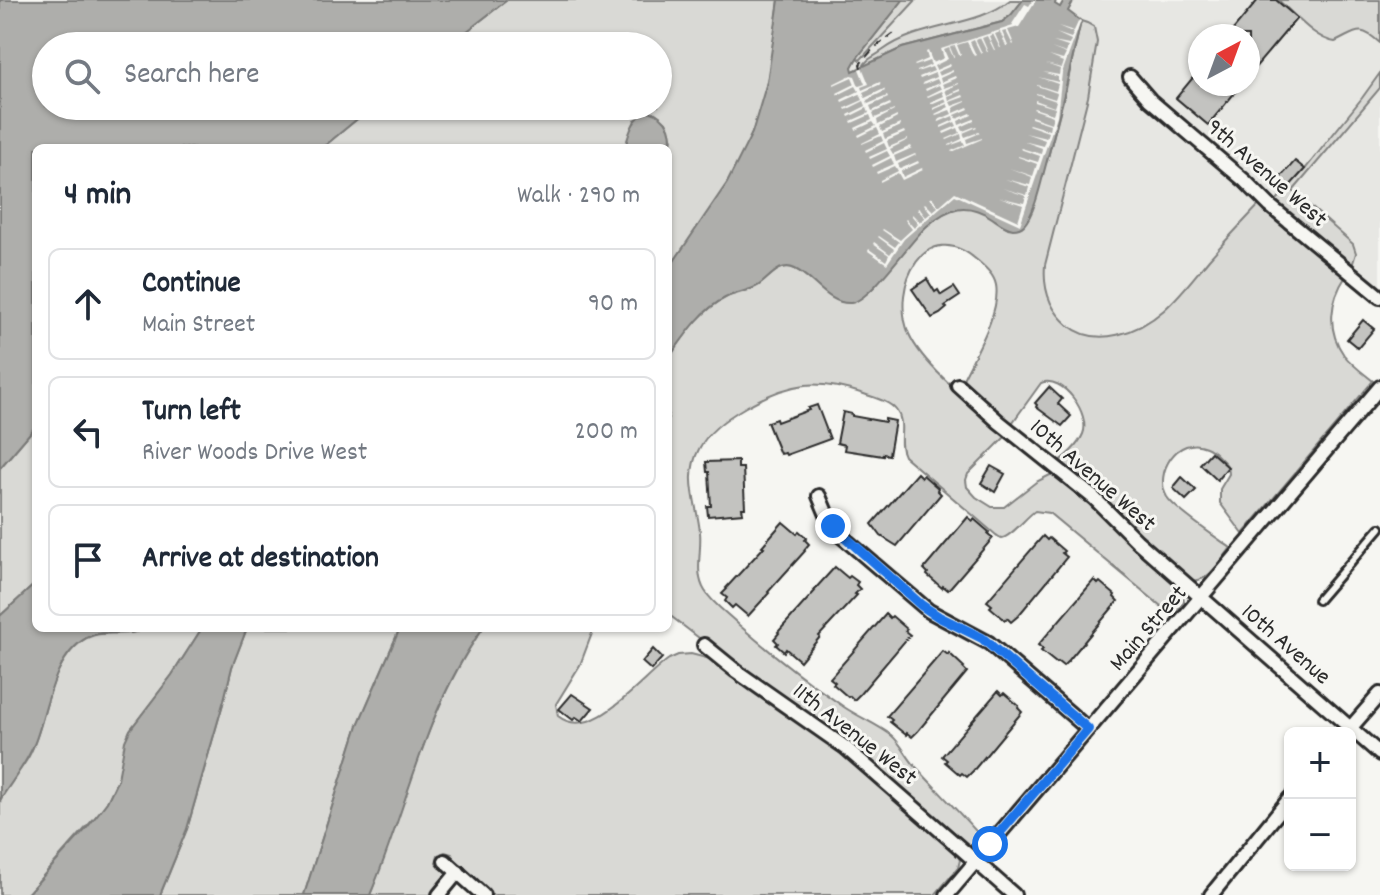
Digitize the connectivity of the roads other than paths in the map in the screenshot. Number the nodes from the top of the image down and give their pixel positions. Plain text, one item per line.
1 (1130, 77) dead end
2 (1380, 297) edge
3 (958, 385) dead end
4 (1380, 387) edge
5 (819, 496) dead end
6 (1380, 528) edge
7 (1201, 598) junction
8 (1318, 600) dead end
9 (704, 645) dead end
10 (1380, 694) edge
11 (1344, 727) edge
12 (1351, 727) edge
13 (1088, 729) junction
14 (1356, 737) edge
15 (1380, 754) edge
16 (1289, 799) edge
17 (445, 861) dead end
18 (975, 862) junction
19 (458, 872) junction
20 (439, 895) edge
21 (483, 895) edge
22 (947, 895) edge
23 (1014, 895) edge
24 (1211, 895) edge

1 - 2 street, 9th Avenue West
3 - 7 street, 10th Avenue West
4 - 7 street, Main Street
5 - 13 street
6 - 8 lane
7 - 11 street, 10th Avenue
7 - 13 street, Main Street
9 - 18 street, 11th Avenue West
10 - 12 street
13 - 18 street, Main Street
14 - 15 street, 10th Avenue
16 - 24 street
17 - 19 street
18 - 22 street, Main Street
18 - 23 street, 11th Avenue West
19 - 20 street
19 - 21 street

